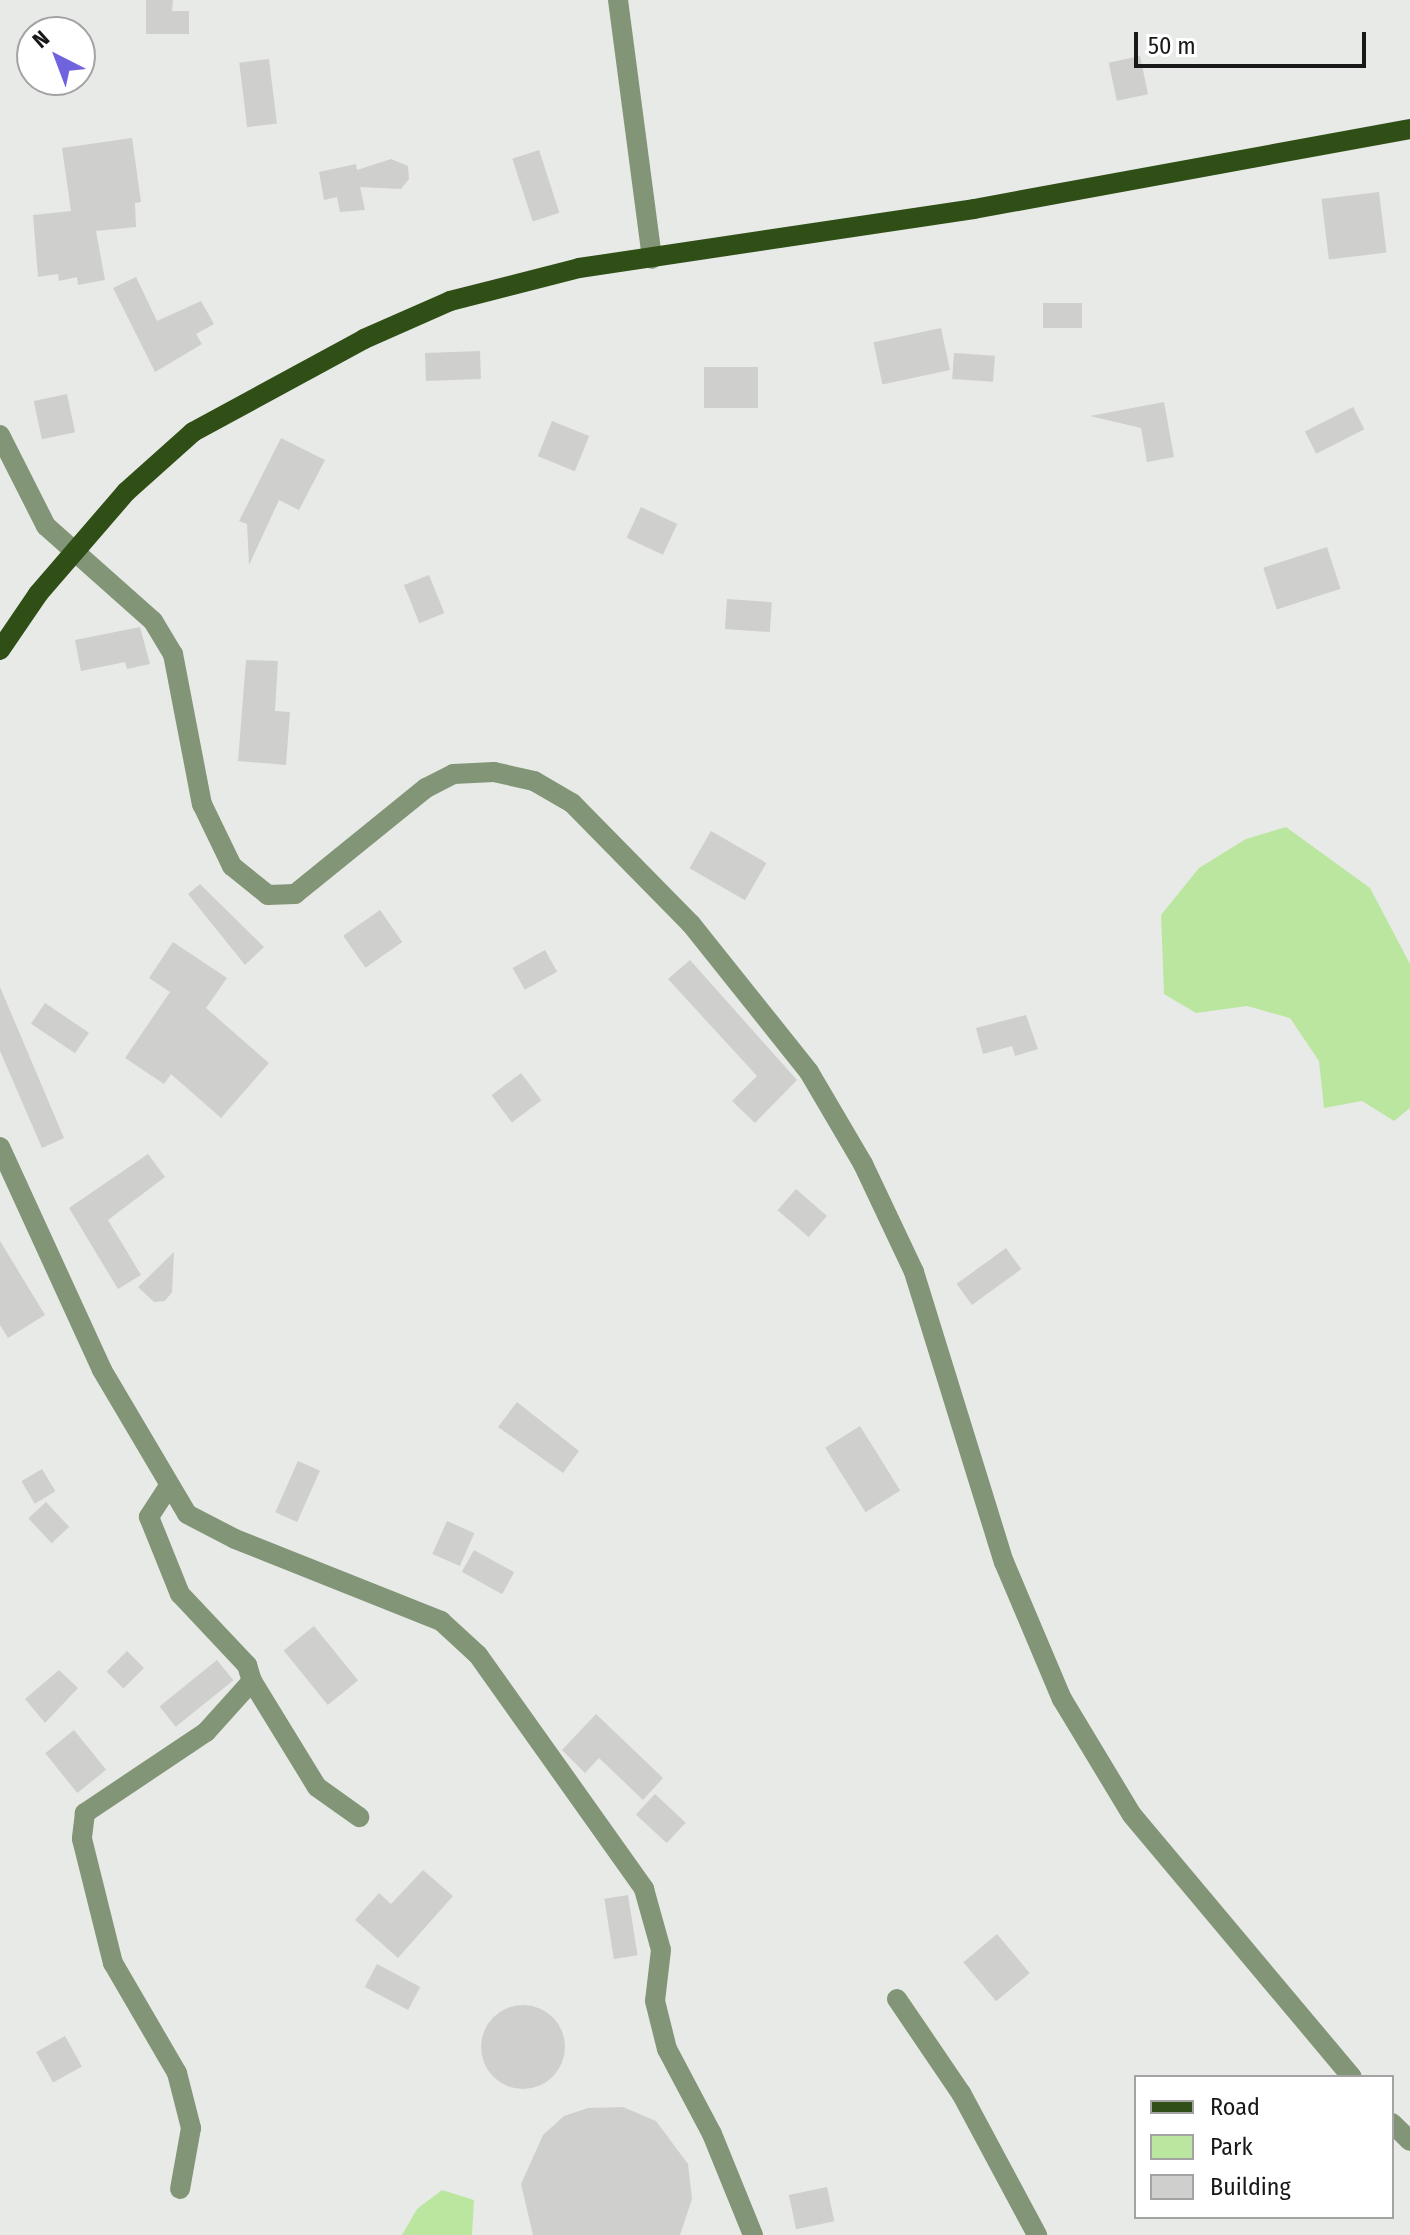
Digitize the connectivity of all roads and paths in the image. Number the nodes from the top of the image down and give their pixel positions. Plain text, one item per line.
1 (618, 0) edge
2 (1410, 129) edge
3 (652, 259) junction
4 (0, 435) edge
5 (76, 549) junction
6 (0, 650) edge
7 (0, 1147) edge
8 (169, 1486) junction
9 (252, 1681) junction
10 (359, 1817) dead end
11 (897, 1999) dead end
12 (1350, 2075) edge
13 (1394, 2125) edge
14 (1410, 2141) edge
15 (180, 2189) dead end
16 (753, 2235) edge
17 (1037, 2235) edge

1 - 3 street
2 - 3 main road
3 - 5 main road
4 - 5 street
5 - 6 main road
5 - 12 street
7 - 8 street
8 - 9 street
8 - 16 street
9 - 10 street
9 - 15 street
11 - 17 street
13 - 14 street

